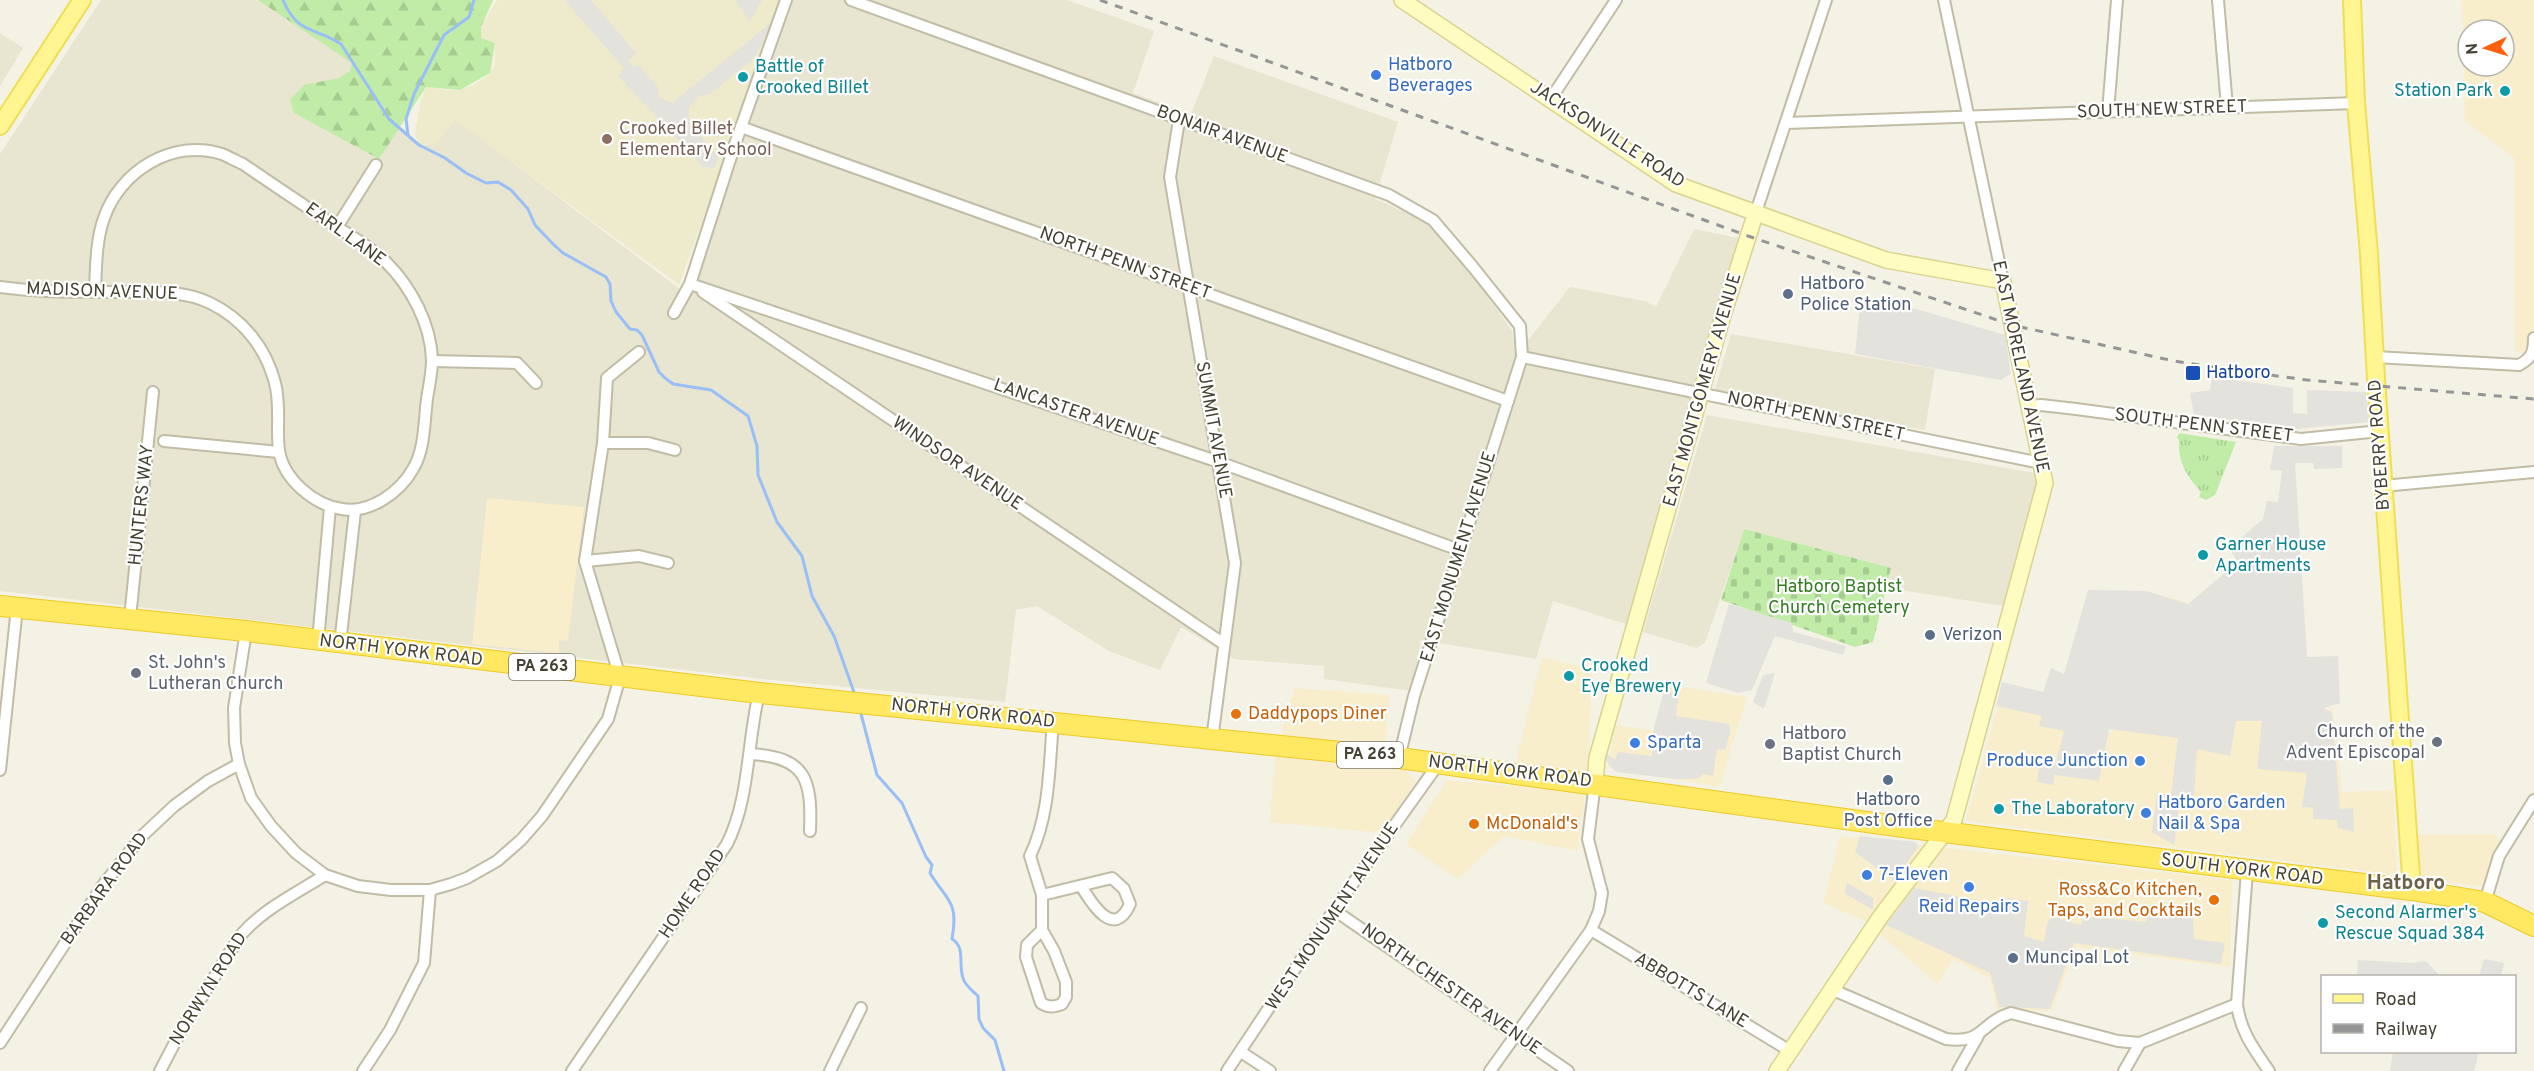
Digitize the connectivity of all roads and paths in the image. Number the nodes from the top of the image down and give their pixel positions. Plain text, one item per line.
1 (82, 0) edge
2 (786, 0) edge
3 (850, 0) edge
4 (1402, 0) edge
5 (1616, 0) edge
6 (1826, 0) edge
7 (1944, 0) edge
8 (2117, 0) edge
9 (2218, 0) edge
10 (2352, 0) edge
11 (1550, 100) junction
12 (2356, 103) junction
13 (2227, 108) junction
14 (2109, 112) junction
15 (1968, 117) junction
16 (1179, 120) junction
17 (1786, 123) junction
18 (0, 126) edge
19 (741, 127) junction
20 (376, 165) dead end
21 (1756, 212) junction
22 (337, 227) junction
23 (2003, 282) junction
24 (690, 284) junction
25 (0, 287) edge
26 (1188, 287) junction
27 (95, 291) junction
28 (674, 313) dead end
29 (2534, 338) edge
30 (639, 352) dead end
31 (1522, 357) junction
32 (2374, 357) junction
33 (432, 361) junction
34 (536, 382) dead end
35 (153, 392) dead end
36 (1701, 393) junction
37 (1508, 401) junction
38 (2029, 406) junction
39 (2380, 431) junction
40 (164, 441) dead end
41 (603, 442) junction
42 (675, 450) dead end
43 (279, 452) junction
44 (1219, 462) junction
45 (2041, 463) junction
46 (2534, 472) edge
47 (2383, 486) junction
48 (330, 507) junction
49 (355, 510) junction
50 (1459, 550) junction
51 (585, 561) junction
52 (668, 563) dead end
53 (8, 607) edge
54 (130, 618) junction
55 (246, 631) junction
56 (318, 641) junction
57 (340, 644) junction
58 (1224, 644) junction
59 (620, 677) junction
60 (759, 693) junction
61 (1053, 722) junction
62 (1212, 740) junction
63 (750, 754) junction
64 (1399, 758) junction
65 (1439, 763) junction
66 (239, 764) junction
67 (0, 770) edge
68 (1594, 783) junction
69 (2534, 800) edge
70 (810, 831) dead end
71 (1945, 832) junction
72 (2247, 871) junction
73 (325, 875) junction
74 (1081, 886) junction
75 (430, 890) junction
76 (2412, 890) junction
77 (1042, 895) junction
78 (2485, 902) junction
79 (1334, 910) junction
80 (2534, 927) edge
81 (1042, 930) junction
82 (1591, 930) junction
83 (1831, 988) junction
84 (2237, 1004) junction
85 (861, 1008) dead end
86 (1516, 1034) junction
87 (1978, 1036) junction
88 (0, 1043) edge
89 (2140, 1043) junction
90 (1790, 1051) junction
91 (1241, 1052) junction
92 (160, 1071) edge
93 (363, 1071) edge
94 (572, 1071) edge
95 (830, 1071) edge
96 (1227, 1071) edge
97 (1270, 1071) edge
98 (1490, 1071) edge
99 (1568, 1071) edge
100 (1777, 1071) edge
101 (1958, 1071) edge
102 (2124, 1071) edge
103 (2269, 1071) edge

1 - 18 main road
2 - 19 street
3 - 16 street, BONAIR AVENUE
4 - 11 street, JACKSONVILLE ROAD
5 - 11 street
6 - 17 street, EAST MONTGOMERY AVENUE
7 - 15 street, EAST MORELAND AVENUE
8 - 14 street
9 - 13 street
10 - 12 main road, BYBERRY ROAD
11 - 21 street, JACKSONVILLE ROAD
12 - 13 street, SOUTH NEW STREET
12 - 32 main road, BYBERRY ROAD
13 - 14 street, SOUTH NEW STREET
14 - 15 street, SOUTH NEW STREET
15 - 17 street, SOUTH NEW STREET
15 - 23 street, EAST MORELAND AVENUE
16 - 26 street, SUMMIT AVENUE
16 - 31 street, BONAIR AVENUE
17 - 21 street, EAST MONTGOMERY AVENUE
19 - 24 street
19 - 26 street, NORTH PENN STREET
20 - 22 street
21 - 23 street, JACKSONVILLE ROAD
21 - 36 street, EAST MONTGOMERY AVENUE
22 - 27 street, EARL LANE
22 - 33 street, EARL LANE
23 - 38 street, EAST MORELAND AVENUE
24 - 28 street
24 - 44 street, LANCASTER AVENUE
24 - 58 street, WINDSOR AVENUE
25 - 27 street, MADISON AVENUE
26 - 37 street, NORTH PENN STREET
26 - 44 street, SUMMIT AVENUE
27 - 43 street, MADISON AVENUE
29 - 32 street
30 - 41 street
31 - 36 street, NORTH PENN STREET
31 - 37 street, EAST MONUMENT AVENUE
32 - 39 main road, BYBERRY ROAD
33 - 34 street
33 - 49 street, EARL LANE
35 - 54 street, HUNTERS WAY
36 - 45 street, NORTH PENN STREET
36 - 68 street, EAST MONTGOMERY AVENUE
37 - 50 street, EAST MONUMENT AVENUE
38 - 39 street, SOUTH PENN STREET
38 - 45 street, EAST MORELAND AVENUE
39 - 47 main road, BYBERRY ROAD
40 - 43 street
41 - 42 street
41 - 51 street
43 - 48 street, MADISON AVENUE
44 - 50 street, LANCASTER AVENUE
44 - 58 street, SUMMIT AVENUE
45 - 71 street, EAST MORELAND AVENUE
46 - 47 street
47 - 76 main road, BYBERRY ROAD
48 - 49 street, EARL LANE
48 - 56 street
49 - 57 street
50 - 64 street, EAST MONUMENT AVENUE
51 - 52 street
51 - 59 street
53 - 54 highway, NORTH YORK ROAD / PA 263
53 - 67 street
54 - 55 highway, NORTH YORK ROAD / PA 263
55 - 56 highway, NORTH YORK ROAD / PA 263
55 - 66 street
56 - 57 highway, NORTH YORK ROAD / PA 263
57 - 59 highway, NORTH YORK ROAD / PA 263
58 - 62 street, SUMMIT AVENUE
59 - 60 highway, NORTH YORK ROAD / PA 263
59 - 75 street
60 - 61 highway, NORTH YORK ROAD / PA 263
60 - 63 street, HOME ROAD
61 - 62 highway, NORTH YORK ROAD / PA 263
61 - 77 street
62 - 64 highway, NORTH YORK ROAD / PA 263
63 - 70 street
63 - 94 street, HOME ROAD
64 - 65 highway, NORTH YORK ROAD / PA 263
65 - 68 highway, NORTH YORK ROAD / PA 263
65 - 79 street, WEST MONUMENT AVENUE
66 - 73 street
66 - 88 street, BARBARA ROAD
68 - 71 highway, NORTH YORK ROAD / PA 263
68 - 82 street
69 - 78 street
71 - 72 highway, SOUTH YORK ROAD / PA 263
71 - 83 street, EAST MORELAND AVENUE
72 - 76 highway, SOUTH YORK ROAD / PA 263
72 - 84 street
73 - 75 street
73 - 92 street, NORWYN ROAD
74 - 74 street
74 - 77 street
75 - 93 street
76 - 78 highway, SOUTH YORK ROAD / PA 263
77 - 81 street
78 - 80 highway, SOUTH YORK ROAD / PA 263
79 - 86 street, NORTH CHESTER AVENUE
79 - 91 street, WEST MONUMENT AVENUE
81 - 81 street
82 - 86 street
82 - 90 street, ABBOTTS LANE
83 - 87 street
83 - 90 street, EAST MORELAND AVENUE
84 - 89 street
84 - 103 street
85 - 95 street
86 - 98 street
86 - 99 street, NORTH CHESTER AVENUE
87 - 89 street
87 - 101 street
89 - 102 street
90 - 100 street, EAST MORELAND AVENUE
91 - 96 street, WEST MONUMENT AVENUE
91 - 97 street

